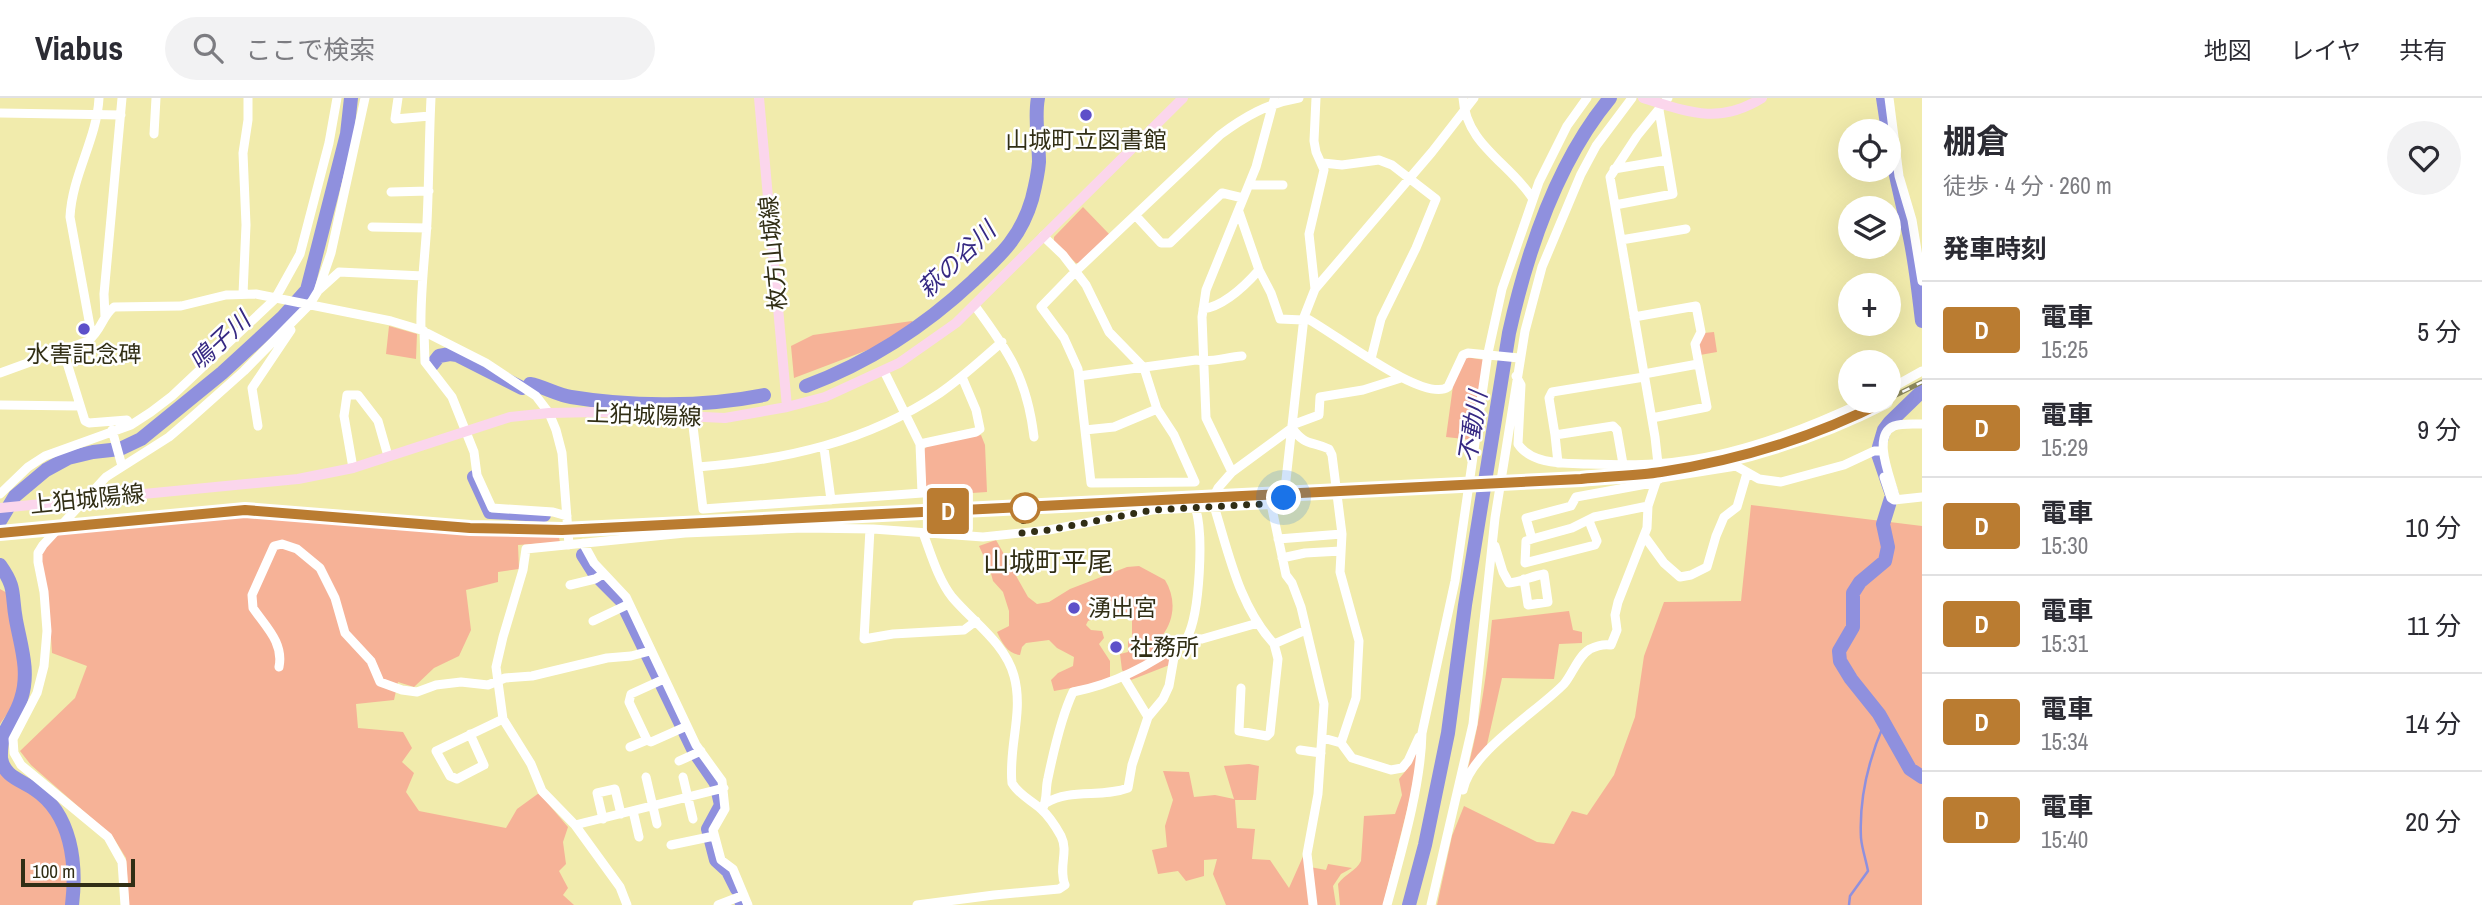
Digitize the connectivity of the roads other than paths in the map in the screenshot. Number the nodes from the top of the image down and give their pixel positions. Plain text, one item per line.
1 (99, 98) edge
2 (122, 98) edge
3 (156, 98) edge
4 (248, 98) edge
5 (337, 98) edge
6 (365, 98) edge
7 (398, 98) edge
8 (431, 98) edge
9 (760, 98) edge
10 (1183, 98) edge
11 (1299, 98) edge
12 (1316, 98) edge
13 (1463, 98) edge
14 (1474, 98) edge
15 (1587, 98) edge
16 (1632, 98) edge
17 (1643, 98) edge
18 (1762, 98) edge
19 (1889, 98) edge
20 (1274, 101) edge
21 (1663, 104) edge
22 (1464, 111) junction
23 (0, 113) edge
24 (98, 115) junction
25 (121, 115) junction
26 (430, 116) junction
27 (154, 134) dead end
28 (1667, 160) junction
29 (1323, 163) junction
30 (1615, 169) junction
31 (1409, 180) junction
32 (1249, 185) junction
33 (1283, 185) dead end
34 (429, 191) junction
35 (391, 192) dead end
36 (1243, 198) junction
37 (1533, 199) junction
38 (1615, 205) junction
39 (1239, 212) junction
40 (1136, 216) junction
41 (372, 228) dead end
42 (427, 228) junction
43 (1686, 229) dead end
44 (1043, 236) junction
45 (1621, 240) junction
46 (1259, 270) junction
47 (1076, 271) junction
48 (423, 276) junction
49 (1922, 281) edge
50 (1315, 289) junction
51 (317, 291) junction
52 (243, 294) junction
53 (278, 299) junction
54 (307, 304) junction
55 (975, 306) junction
56 (1203, 309) junction
57 (105, 317) junction
58 (1634, 317) junction
59 (1304, 319) junction
60 (295, 322) junction
61 (422, 331) junction
62 (92, 337) junction
63 (1003, 342) junction
64 (63, 350) junction
65 (1490, 354) junction
66 (1242, 356) dead end
67 (1517, 358) junction
68 (1371, 359) junction
69 (1203, 361) junction
70 (1698, 364) junction
71 (1144, 368) junction
72 (884, 371) junction
73 (1922, 371) edge
74 (0, 373) edge
75 (1079, 376) junction
76 (1516, 376) junction
77 (1644, 376) junction
78 (961, 377) junction
79 (1401, 377) junction
80 (1901, 383) edge
81 (0, 405) edge
82 (80, 406) junction
83 (787, 407) junction
84 (1157, 409) junction
85 (549, 413) junction
86 (905, 413) junction
87 (1838, 413) edge
88 (692, 418) junction
89 (1652, 418) junction
90 (1922, 424) edge
91 (131, 425) junction
92 (258, 426) dead end
93 (1292, 427) junction
94 (1085, 430) junction
95 (467, 431) junction
96 (112, 433) junction
97 (1555, 435) junction
98 (1034, 437) dead end
99 (920, 444) junction
100 (824, 448) junction
101 (1878, 451) junction
102 (388, 456) junction
103 (1558, 463) junction
104 (121, 464) junction
105 (1623, 464) junction
106 (1658, 464) junction
107 (698, 467) junction
108 (353, 468) junction
109 (1232, 472) junction
110 (1747, 473) junction
111 (1656, 482) junction
112 (0, 494) edge
113 (1922, 497) edge
114 (86, 500) junction
115 (831, 500) junction
116 (1271, 504) junction
117 (1212, 506) junction
118 (1571, 506) junction
119 (1648, 506) junction
120 (1195, 507) junction
121 (0, 508) edge
122 (567, 516) junction
123 (1589, 521) junction
124 (1577, 524) junction
125 (870, 529) junction
126 (923, 533) junction
127 (1342, 534) junction
128 (1493, 537) junction
129 (1645, 537) junction
130 (1278, 539) junction
131 (1532, 539) junction
132 (583, 543) junction
133 (569, 545) junction
134 (1341, 551) junction
135 (1282, 558) junction
136 (600, 576) junction
137 (1524, 579) dead end
138 (570, 585) dead end
139 (626, 605) junction
140 (593, 621) dead end
141 (975, 621) junction
142 (1258, 623) junction
143 (1307, 631) junction
144 (1187, 638) junction
145 (1273, 644) junction
146 (1176, 646) junction
147 (647, 651) junction
148 (279, 667) dead end
149 (1124, 676) junction
150 (661, 680) junction
151 (497, 681) junction
152 (1241, 688) dead end
153 (1148, 717) junction
154 (503, 719) junction
155 (684, 727) junction
156 (1422, 733) junction
157 (470, 734) junction
158 (1323, 738) junction
159 (647, 740) junction
160 (1341, 743) junction
161 (630, 747) dead end
162 (1300, 750) dead end
163 (698, 753) junction
164 (1321, 753) junction
165 (679, 761) dead end
166 (646, 777) dead end
167 (682, 777) dead end
168 (720, 790) junction
169 (688, 798) junction
170 (653, 806) junction
171 (1044, 806) junction
172 (633, 811) junction
173 (621, 814) junction
174 (1453, 814) junction
175 (603, 818) junction
176 (693, 819) dead end
177 (657, 824) dead end
178 (575, 825) junction
179 (639, 837) dead end
180 (711, 837) junction
181 (671, 845) dead end
182 (744, 895) junction
183 (624, 903) edge
184 (125, 905) edge
185 (718, 905) edge
186 (748, 905) edge
187 (917, 905) edge
188 (1313, 905) edge
189 (1387, 905) edge
190 (1431, 905) edge

1 - 24 street
2 - 25 street
3 - 27 street
4 - 52 street
5 - 53 street
6 - 51 street
7 - 26 street
8 - 26 street
9 - 83 main road, 枚方山城線
10 - 44 main road, 上狛城陽線
11 - 20 street
12 - 29 street
13 - 22 street
14 - 22 street
15 - 37 street
16 - 67 street
17 - 21 main road
18 - 21 main road
19 - 49 street
20 - 32 street
20 - 40 street
21 - 28 street
21 - 30 street
22 - 31 street
22 - 37 street
23 - 24 street
24 - 25 street
24 - 62 street
25 - 57 street
26 - 34 street
28 - 30 street
28 - 38 street
29 - 31 street
29 - 50 street
30 - 38 street
31 - 50 street
31 - 68 street
32 - 33 street
32 - 36 street
34 - 35 street
34 - 42 street
36 - 39 street
36 - 40 street
37 - 65 street
38 - 45 street
39 - 46 street
39 - 56 street
40 - 47 street
41 - 42 street
42 - 48 street
43 - 45 street
44 - 47 street
44 - 55 main road, 上狛城陽線
45 - 58 street
46 - 56 street
46 - 59 street
47 - 71 street
47 - 75 street
48 - 51 street
48 - 61 street
50 - 59 street
51 - 54 street
52 - 53 street
52 - 57 street
53 - 54 street
53 - 91 street
54 - 60 street
54 - 61 street
55 - 63 street
55 - 72 main road, 上狛城陽線
56 - 69 street
57 - 62 street
58 - 70 street
58 - 77 street
59 - 68 street
59 - 93 street
60 - 92 street
60 - 104 street
61 - 85 street
61 - 95 street
62 - 64 street
63 - 78 street
63 - 98 street
64 - 74 street
64 - 82 street
65 - 67 street
65 - 79 street
65 - 156 street
66 - 69 street
67 - 76 street
68 - 79 street
69 - 71 street
69 - 109 street
70 - 77 street
70 - 89 street
71 - 75 street
71 - 84 street
72 - 83 main road, 上狛城陽線
72 - 86 street
73 - 80 street
75 - 94 street
76 - 103 street
76 - 128 street
77 - 89 street
77 - 97 street
78 - 86 street
78 - 99 street
79 - 93 street
81 - 82 street
82 - 91 street
83 - 88 main road, 上狛城陽線
84 - 94 street
84 - 94 street
85 - 88 main road, 上狛城陽線
85 - 95 main road, 上狛城陽線
85 - 122 street
86 - 99 street
86 - 100 street
87 - 106 street
88 - 107 street
89 - 106 street
90 - 101 street
91 - 96 street
93 - 109 street
93 - 116 street
93 - 127 street
95 - 102 main road, 上狛城陽線
95 - 122 street
96 - 104 street
96 - 112 street
97 - 103 street
97 - 105 street
99 - 115 street
100 - 107 street
100 - 115 street
101 - 110 street
101 - 113 street
102 - 108 main road, 上狛城陽線
102 - 108 street
103 - 105 street
104 - 114 street
105 - 106 street
106 - 111 street
107 - 115 street
108 - 114 main road, 上狛城陽線
109 - 117 street
110 - 111 street
110 - 129 street
111 - 118 street
111 - 119 street
114 - 121 main road, 上狛城陽線
114 - 184 street
116 - 117 street
116 - 130 street
117 - 120 street
117 - 142 street
118 - 124 street
118 - 131 street
119 - 123 street
119 - 129 street
120 - 126 street
120 - 144 street
122 - 133 street
123 - 124 street
123 - 131 street
124 - 131 street
125 - 126 street
125 - 132 street
125 - 141 street
126 - 141 street
127 - 130 street
127 - 134 street
128 - 137 street
128 - 174 street
129 - 174 street
130 - 135 street
132 - 133 street
132 - 136 street
133 - 151 street
134 - 135 street
134 - 160 street
135 - 143 street
136 - 138 street
136 - 139 street
139 - 140 street
139 - 147 street
141 - 171 street
142 - 144 street
142 - 145 street
143 - 145 street
143 - 158 street
144 - 146 street
145 - 152 street
146 - 149 street
146 - 153 street
147 - 150 street
147 - 151 street
148 - 151 street
149 - 153 street
149 - 171 street
150 - 155 street
150 - 159 street
151 - 154 street
153 - 171 street
154 - 157 street
154 - 178 street
155 - 159 street
155 - 163 street
156 - 160 street
156 - 189 street
157 - 157 street
158 - 160 street
158 - 164 street
159 - 161 street
162 - 164 street
163 - 165 street
163 - 168 street
164 - 188 street
166 - 170 street
167 - 169 street
168 - 169 street
168 - 180 street
169 - 170 street
169 - 176 street
170 - 172 street
170 - 177 street
171 - 187 street
172 - 173 street
172 - 179 street
173 - 175 street
173 - 175 street
174 - 190 street
175 - 178 street
178 - 183 street
180 - 181 street
180 - 182 street
182 - 185 street
182 - 186 street

